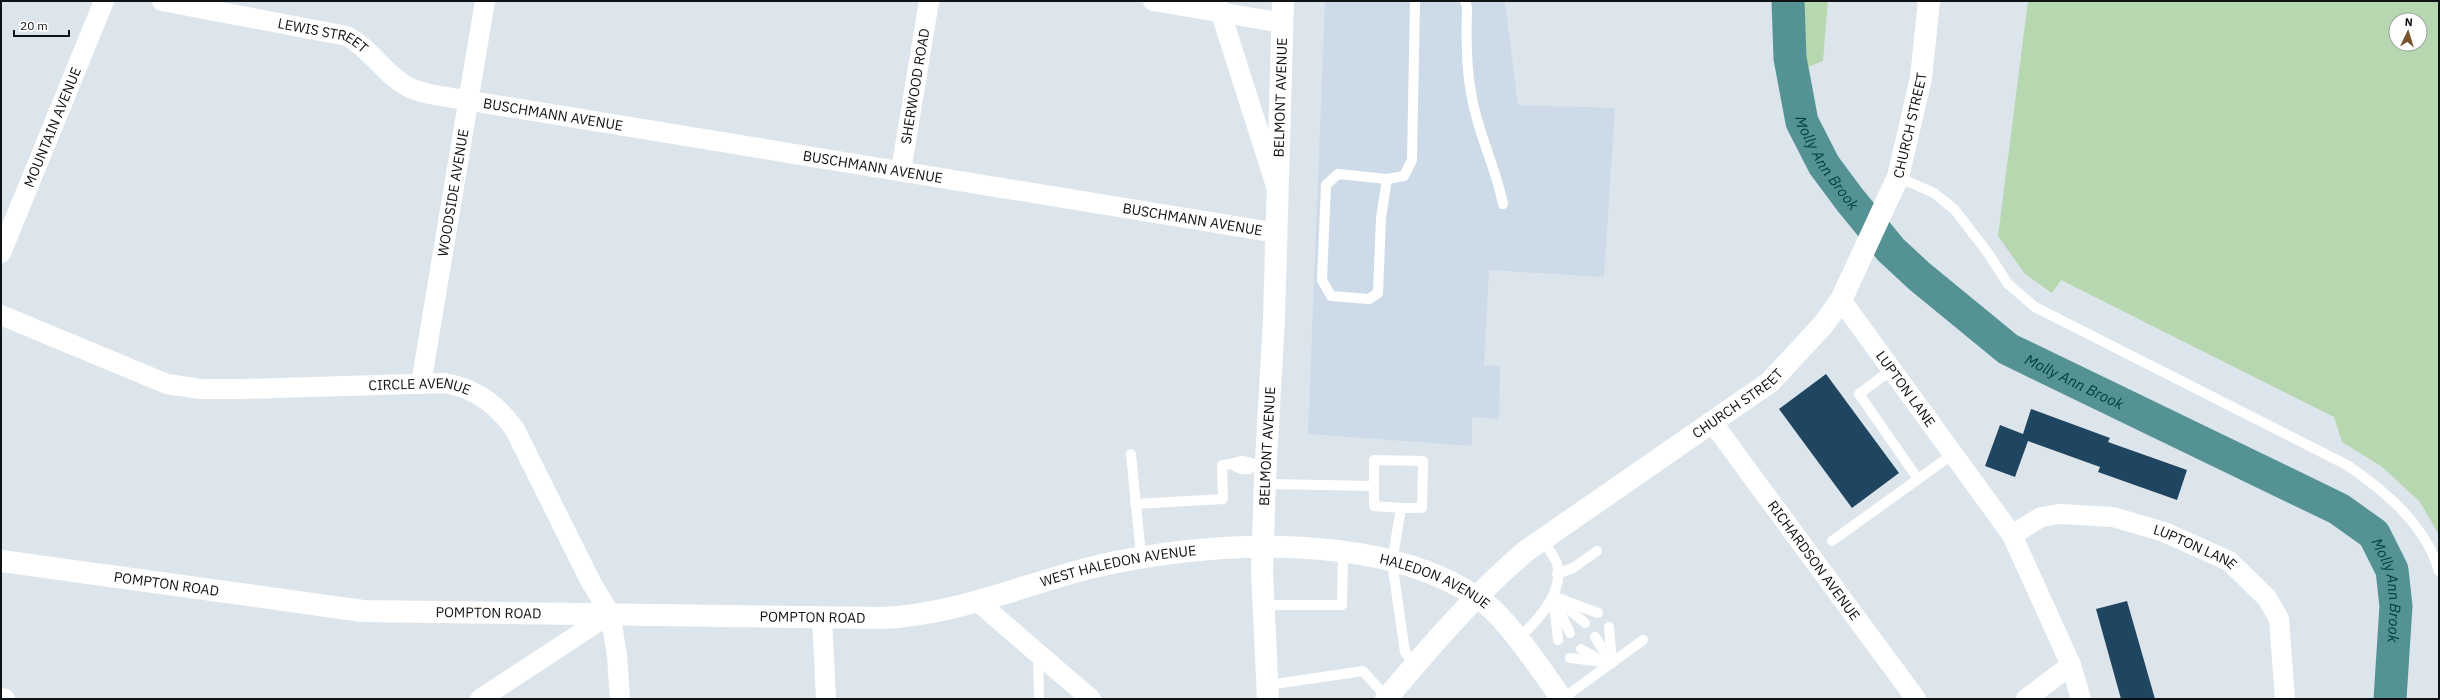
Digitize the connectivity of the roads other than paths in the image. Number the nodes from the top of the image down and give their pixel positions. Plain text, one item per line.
1 (104, 1) edge
2 (162, 1) edge
3 (485, 1) edge
4 (929, 1) edge
5 (1153, 1) edge
6 (1283, 1) edge
7 (1415, 1) edge
8 (1465, 1) edge
9 (1929, 1) edge
10 (1218, 7) edge
11 (1283, 23) junction
12 (469, 99) junction
13 (901, 171) junction
14 (1387, 179) junction
15 (1895, 187) junction
16 (1278, 194) junction
17 (1503, 204) dead end
18 (1277, 233) junction
19 (1, 253) edge
20 (1841, 300) junction
21 (1, 315) edge
22 (1891, 370) junction
23 (421, 384) junction
24 (1712, 422) junction
25 (1131, 454) dead end
26 (1953, 454) junction
27 (1261, 472) junction
28 (1918, 479) junction
29 (1374, 486) junction
30 (1135, 504) junction
31 (1401, 508) junction
32 (2012, 535) junction
33 (1543, 540) junction
34 (1832, 541) dead end
35 (1263, 547) junction
36 (1343, 551) junction
37 (1597, 551) dead end
38 (1141, 556) junction
39 (1, 561) edge
40 (1392, 562) junction
41 (2439, 570) edge
42 (1557, 574) junction
43 (1552, 596) junction
44 (1475, 598) junction
45 (977, 601) junction
46 (1264, 605) junction
47 (1598, 612) dead end
48 (610, 614) junction
49 (822, 618) junction
50 (1585, 623) dead end
51 (1609, 627) dead end
52 (1570, 632) dead end
53 (1595, 637) dead end
54 (1517, 639) junction
55 (1558, 640) dead end
56 (1643, 640) dead end
57 (1033, 648) junction
58 (1581, 649) dead end
59 (1570, 658) dead end
60 (1612, 663) junction
61 (1415, 664) junction
62 (2071, 665) junction
63 (1268, 692) edge
64 (1, 698) edge
65 (1386, 698) edge
66 (5, 699) edge
67 (480, 699) edge
68 (620, 699) edge
69 (826, 699) edge
70 (1039, 699) edge
71 (1091, 699) edge
72 (1562, 699) edge
73 (1916, 699) edge
74 (2026, 699) edge
75 (2081, 699) edge
76 (2285, 699) edge

1 - 19 street, MOUNTAIN AVENUE
2 - 12 street, LEWIS STREET
3 - 12 street, WOODSIDE AVENUE
4 - 13 street, SHERWOOD ROAD
5 - 10 street
6 - 11 main road, BELMONT AVENUE
7 - 14 lane
8 - 17 lane
9 - 15 main road, CHURCH STREET
10 - 11 street
10 - 16 street, BELMONT AVENUE
11 - 16 main road, BELMONT AVENUE
12 - 13 street, BUSCHMANN AVENUE
12 - 23 street, WOODSIDE AVENUE
13 - 18 street, BUSCHMANN AVENUE
14 - 14 lane
15 - 20 main road, CHURCH STREET
15 - 41 lane
16 - 18 main road, BELMONT AVENUE
18 - 27 main road, BELMONT AVENUE
20 - 22 street, LUPTON LANE
20 - 24 main road, CHURCH STREET
21 - 23 street, CIRCLE AVENUE
22 - 26 street, LUPTON LANE
22 - 28 lane
23 - 48 street, CIRCLE AVENUE
24 - 33 main road, CHURCH STREET
24 - 73 street, RICHARDSON AVENUE
25 - 30 lane
26 - 28 lane
26 - 32 street, LUPTON LANE
27 - 29 lane
27 - 30 lane
27 - 35 main road, BELMONT AVENUE
28 - 34 lane
29 - 31 lane
29 - 31 lane
30 - 38 lane
31 - 40 lane
32 - 62 street, LUPTON LANE
32 - 76 street, LUPTON LANE
33 - 42 lane
33 - 44 main road, CHURCH STREET
35 - 36 main road, HALEDON AVENUE
35 - 38 main road, WEST HALEDON AVENUE
35 - 46 main road, BELMONT AVENUE
36 - 40 main road, HALEDON AVENUE
36 - 46 lane
37 - 42 lane
38 - 45 main road, WEST HALEDON AVENUE
39 - 48 main road, POMPTON ROAD
40 - 44 main road, HALEDON AVENUE
40 - 61 lane
42 - 43 lane
43 - 47 lane
43 - 50 lane
43 - 52 lane
43 - 54 lane
43 - 55 lane
44 - 54 main road, HALEDON AVENUE
44 - 61 main road, CHURCH STREET
45 - 49 main road, POMPTON ROAD
45 - 57 street
46 - 63 main road, BELMONT AVENUE
48 - 49 main road, POMPTON ROAD
48 - 67 street
48 - 68 street
49 - 69 street
51 - 60 lane
53 - 60 lane
54 - 72 main road, HALEDON AVENUE
56 - 60 lane
57 - 70 lane
57 - 71 street
58 - 60 lane
59 - 60 lane
60 - 72 lane
61 - 65 main road, CHURCH STREET
62 - 74 street
62 - 75 street, LUPTON LANE
63 - 65 lane
64 - 66 street

